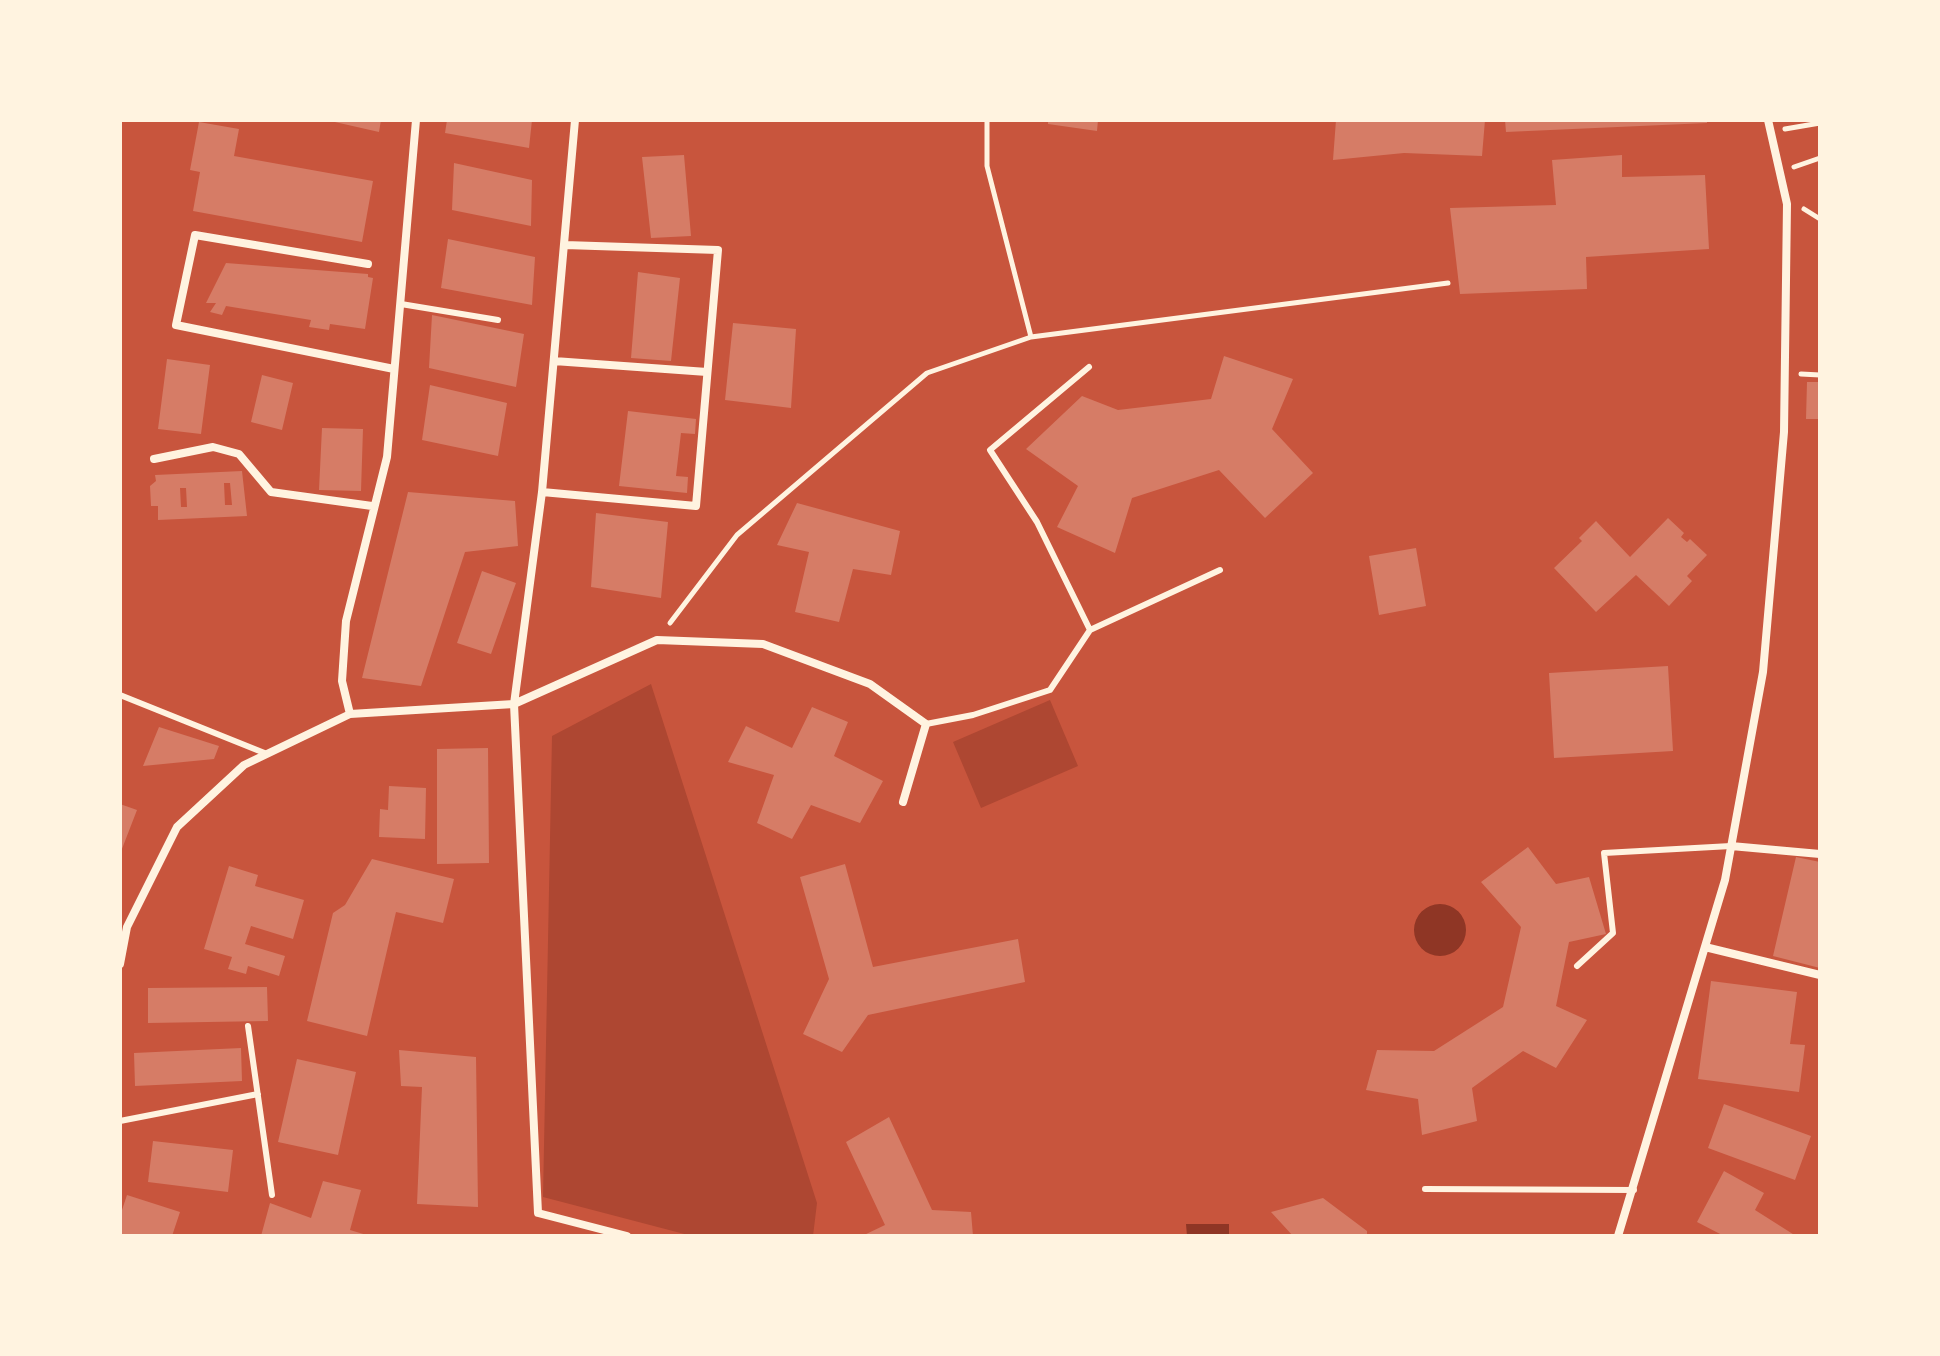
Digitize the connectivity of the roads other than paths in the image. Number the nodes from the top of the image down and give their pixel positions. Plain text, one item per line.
1 (416, 120) edge
2 (575, 120) edge
3 (1768, 120) edge
4 (565, 245) junction
5 (368, 264) dead end
6 (401, 304) junction
7 (498, 320) dead end
8 (554, 361) junction
9 (1089, 367) dead end
10 (394, 369) junction
11 (707, 372) junction
12 (154, 459) dead end
13 (542, 492) junction
14 (372, 506) junction
15 (1220, 570) dead end
16 (1090, 630) junction
17 (120, 695) edge
18 (514, 704) junction
19 (350, 714) junction
20 (926, 724) junction
21 (267, 754) junction
22 (903, 802) dead end
23 (1731, 846) junction
24 (1820, 854) edge
25 (1705, 947) junction
26 (120, 964) edge
27 (1577, 966) dead end
28 (1820, 975) edge
29 (248, 1026) dead end
30 (258, 1094) junction
31 (120, 1121) edge
32 (1425, 1189) dead end
33 (1634, 1190) junction
34 (272, 1195) dead end
35 (627, 1236) edge
36 (1618, 1236) edge

1 - 6 street
2 - 4 street
3 - 23 street
4 - 8 street
4 - 11 street
5 - 10 street
6 - 7 lane
6 - 10 street
8 - 11 street
8 - 13 street
9 - 16 lane
10 - 14 street
11 - 13 street
12 - 14 street
13 - 18 street
14 - 19 street
15 - 16 lane
16 - 20 lane
17 - 21 lane
18 - 19 street
18 - 20 street
18 - 35 street
19 - 21 street
20 - 22 street
21 - 26 street
23 - 24 street
23 - 25 street
23 - 27 lane
25 - 28 street
25 - 33 street
29 - 30 lane
30 - 31 lane
30 - 34 lane
32 - 33 lane
33 - 36 street

